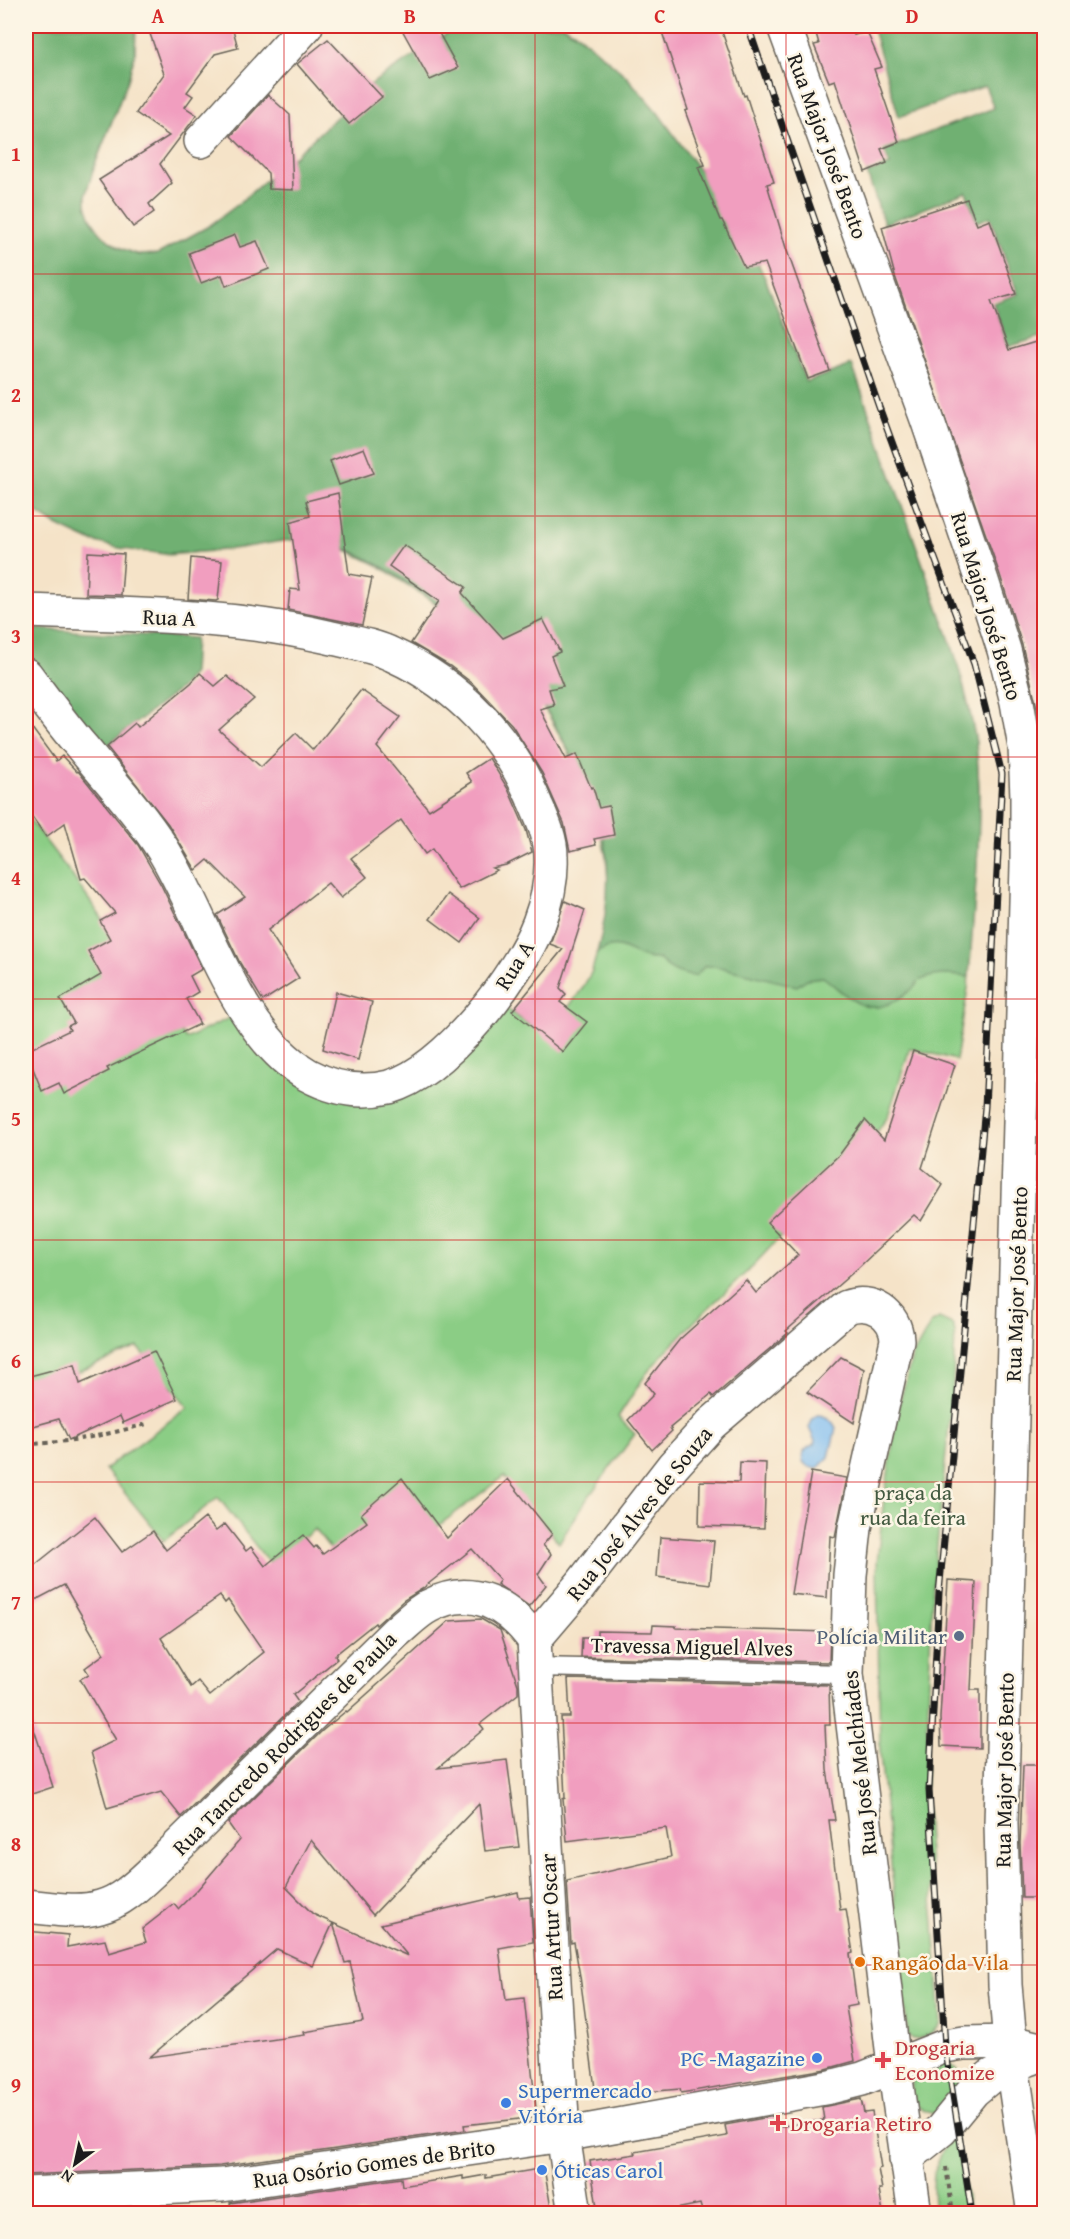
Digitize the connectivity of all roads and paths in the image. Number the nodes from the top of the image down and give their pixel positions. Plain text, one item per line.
1 (306, 26) edge
2 (784, 26) edge
3 (201, 141) dead end
4 (26, 611) edge
5 (26, 675) edge
6 (831, 1320) joint
7 (147, 1424) dead end
8 (26, 1444) edge
9 (535, 1654) junction
10 (848, 1674) junction
11 (26, 1906) edge
12 (1044, 2052) edge
13 (1011, 2054) junction
14 (894, 2065) junction
15 (941, 2130) junction
16 (563, 2135) junction
17 (906, 2158) junction
18 (26, 2194) edge
19 (575, 2214) edge
20 (915, 2214) edge
21 (953, 2214) edge
22 (1034, 2214) edge

1 - 3 street
2 - 13 street, Rua Major José Bento
4 - 5 street, Rua A
6 - 9 street, Rua José Alves de Souza
6 - 10 street, Rua José Melchíades
7 - 8 path
9 - 10 lane, Travessa Miguel Alves
9 - 11 street, Rua Tancredo Rodrigues de Paula
9 - 16 street, Rua Artur Oscar
10 - 14 street, Rua José Melchíades
12 - 13 street
13 - 14 street, Rua Osório Gomes de Brito
13 - 15 street
13 - 22 street, Rua Major José Bento
14 - 16 street, Rua Osório Gomes de Brito
14 - 17 street, Rua José Melchíades
15 - 17 street
15 - 21 path
16 - 18 street, Rua Osório Gomes de Brito
16 - 19 street, Rua Artur Oscar
17 - 20 street, Rua José Melchíades

